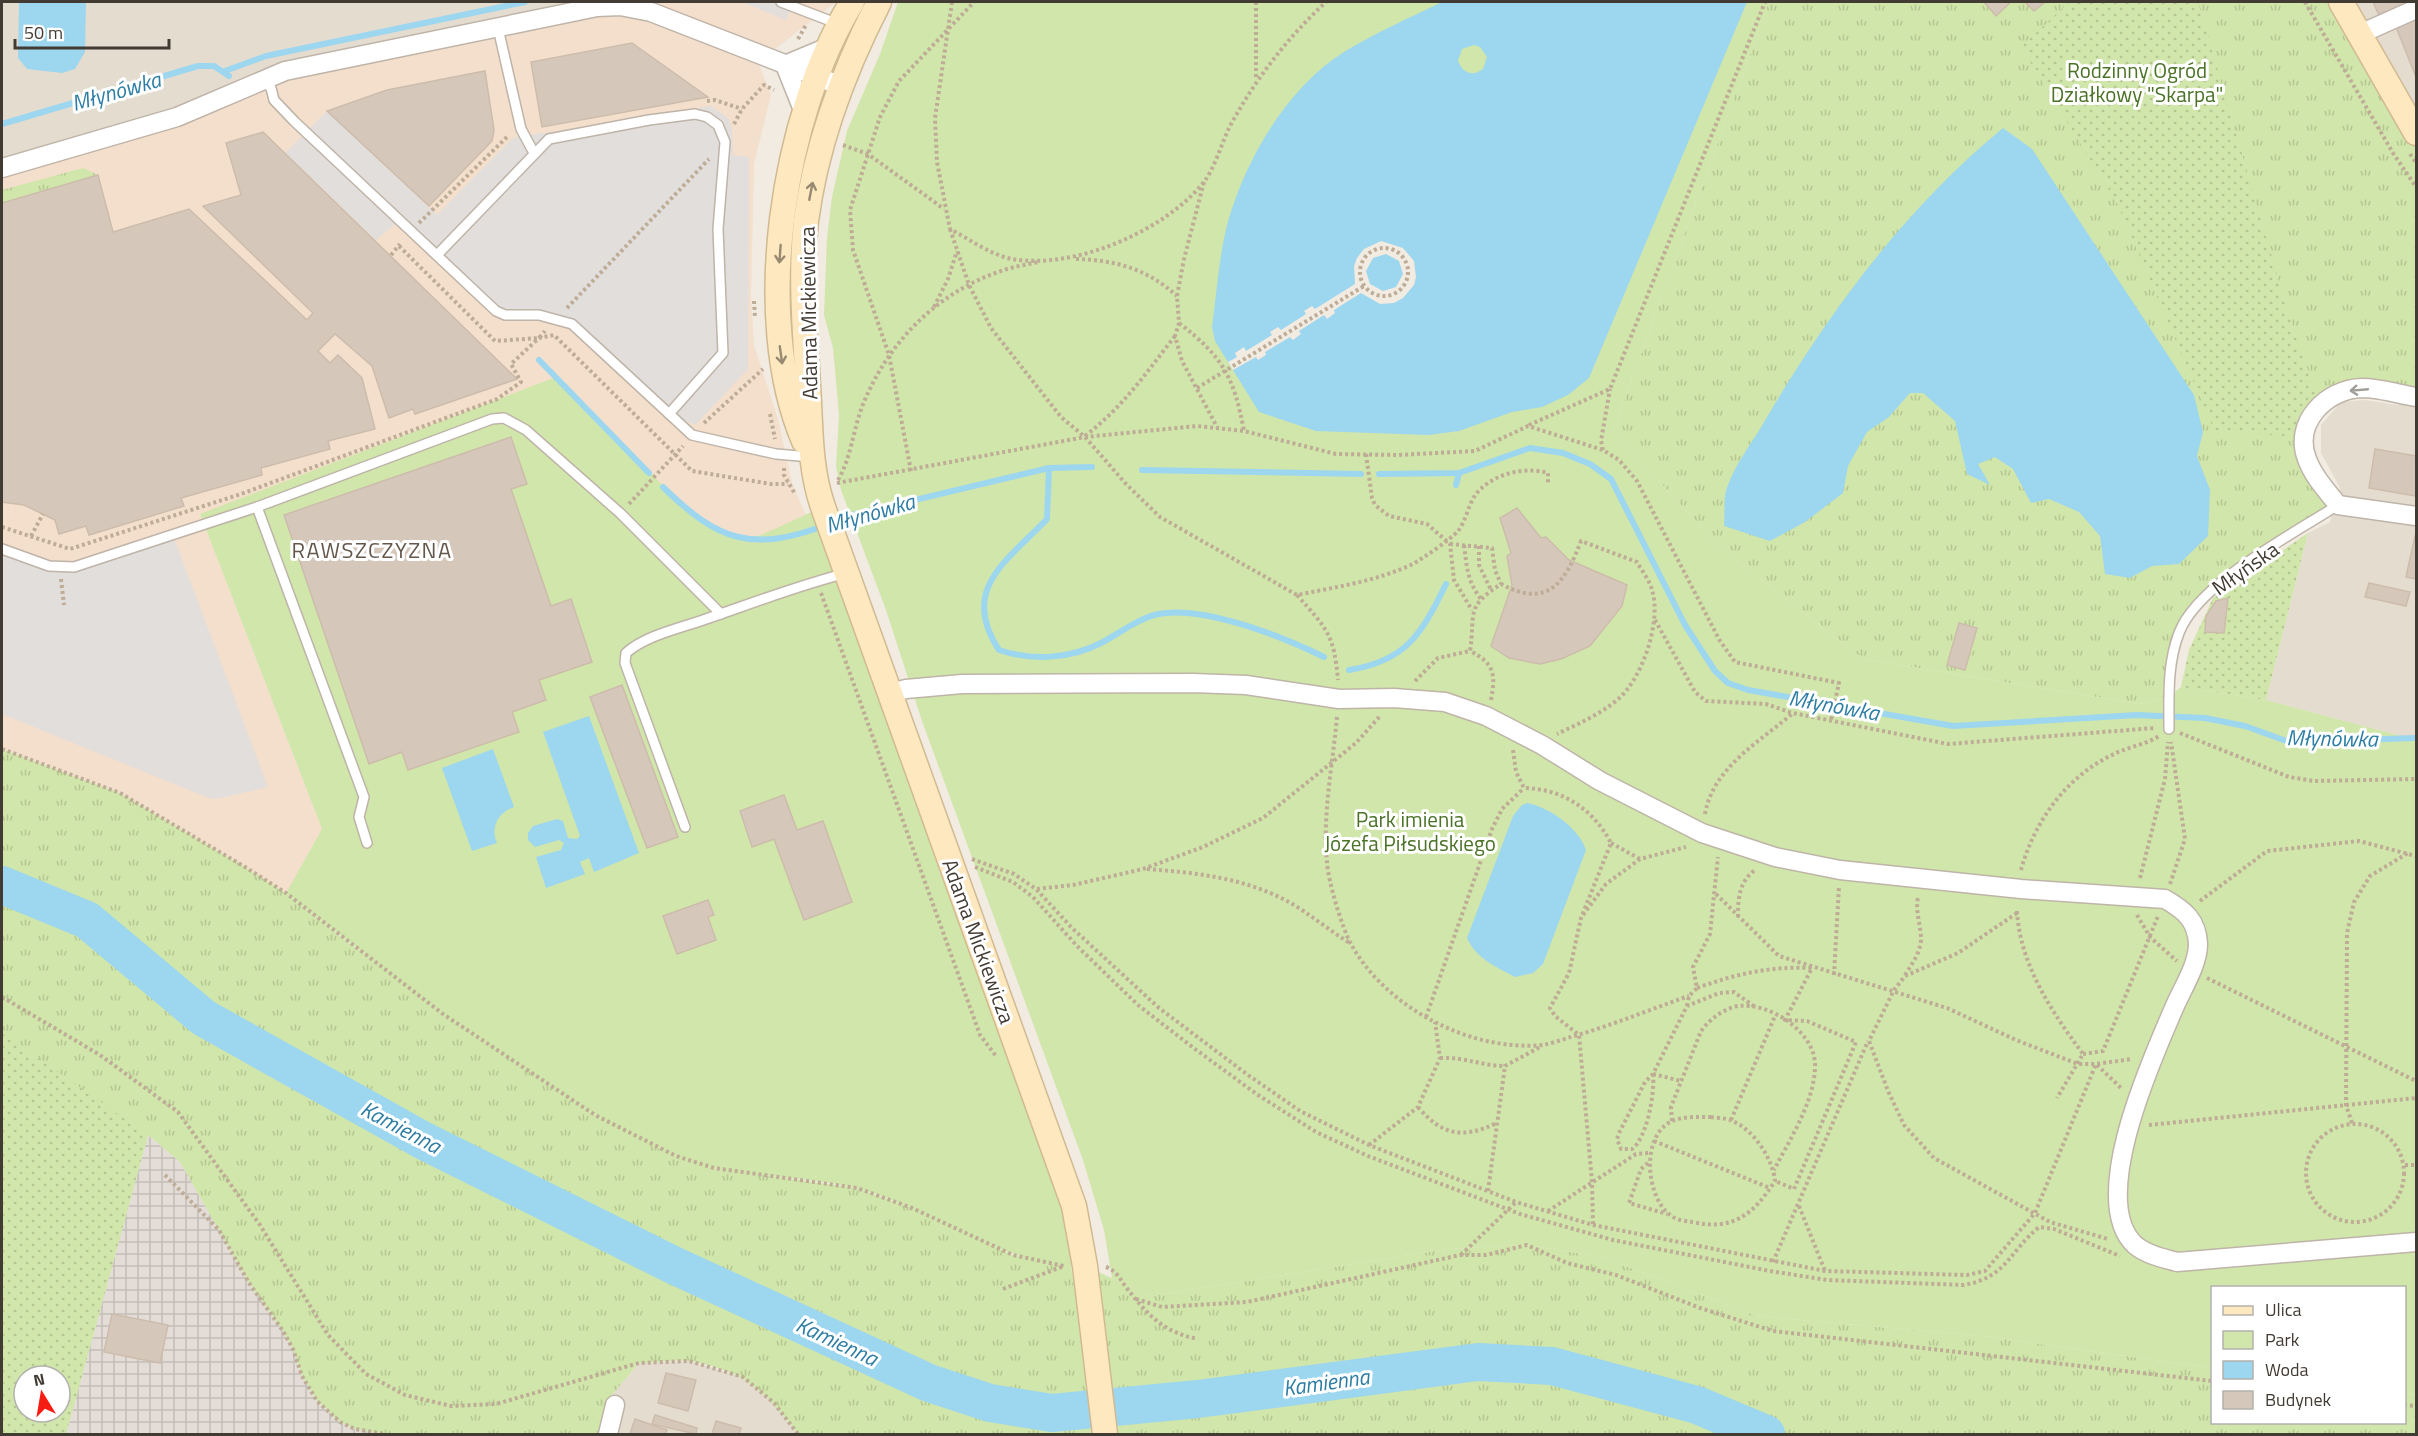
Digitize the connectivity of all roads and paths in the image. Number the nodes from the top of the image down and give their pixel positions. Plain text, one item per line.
1 (781, 2) edge
2 (852, 2) edge
3 (879, 2) edge
4 (952, 2) edge
5 (974, 2) edge
6 (1256, 2) edge
7 (1326, 2) edge
8 (1765, 2) edge
9 (2305, 2) edge
10 (2341, 2) edge
11 (792, 3) edge
12 (2416, 9) edge
13 (950, 27) junction
14 (498, 28) junction
15 (851, 30) junction
16 (2360, 34) junction
17 (828, 47) junction
18 (785, 65) junction
19 (816, 77) junction
20 (263, 80) junction
21 (1256, 80) junction
22 (764, 85) dead end
23 (841, 86) junction
24 (805, 115) junction
25 (2416, 133) edge
26 (725, 142) junction
27 (534, 153) junction
28 (836, 153) dead end
29 (868, 154) junction
30 (2, 168) edge
31 (1204, 182) junction
32 (2416, 187) edge
33 (945, 210) junction
34 (950, 229) junction
35 (958, 250) junction
36 (438, 254) junction
37 (1070, 258) junction
38 (1038, 262) junction
39 (969, 285) junction
40 (1364, 286) junction
41 (1177, 296) junction
42 (933, 308) junction
43 (557, 318) junction
44 (1179, 323) junction
45 (1175, 336) junction
46 (539, 338) dead end
47 (889, 355) junction
48 (764, 368) dead end
49 (1224, 370) junction
50 (1197, 388) junction
51 (1610, 389) junction
52 (2416, 397) edge
53 (669, 414) junction
54 (1217, 426) junction
55 (1528, 426) junction
56 (1244, 431) junction
57 (692, 435) junction
58 (1085, 437) junction
59 (1603, 450) junction
60 (1366, 454) junction
61 (811, 457) junction
62 (911, 471) junction
63 (1548, 484) dead end
64 (818, 493) junction
65 (2337, 505) junction
66 (258, 507) junction
67 (620, 513) junction
68 (44, 514) dead end
69 (2416, 516) edge
70 (2, 527) edge
71 (31, 536) junction
72 (1443, 541) junction
73 (53, 543) junction
74 (1450, 544) junction
75 (1464, 545) junction
76 (1479, 546) junction
77 (2, 549) edge
78 (51, 552) dead end
79 (848, 573) junction
80 (59, 574) dead end
81 (816, 581) junction
82 (1501, 584) junction
83 (1491, 590) junction
84 (1297, 595) junction
85 (1481, 599) junction
86 (64, 605) dead end
87 (1472, 610) junction
88 (721, 614) junction
89 (1655, 619) junction
90 (890, 693) junction
91 (1339, 699) junction
92 (1793, 713) junction
93 (1486, 716) junction
94 (1831, 720) junction
95 (1510, 729) junction
96 (2169, 729) junction
97 (1542, 744) junction
98 (2, 749) edge
99 (1333, 761) junction
100 (2416, 779) edge
101 (1524, 788) junction
102 (685, 827) dead end
103 (1711, 835) junction
104 (367, 843) dead end
105 (1611, 843) junction
106 (2408, 853) junction
107 (2416, 856) edge
108 (1774, 857) junction
109 (949, 858) junction
110 (1640, 859) junction
111 (1143, 869) junction
112 (1840, 870) junction
113 (1930, 880) junction
114 (1036, 889) junction
115 (2021, 889) junction
116 (1716, 894) junction
117 (2136, 896) junction
118 (2186, 912) junction
119 (2017, 913) junction
120 (1738, 917) junction
121 (1581, 918) junction
122 (1351, 944) junction
123 (1812, 968) junction
124 (2191, 970) junction
125 (1834, 975) junction
126 (1905, 976) junction
127 (1697, 988) junction
128 (1894, 990) junction
129 (1689, 996) junction
130 (2, 997) edge
131 (1687, 1006) junction
132 (1756, 1007) junction
133 (1775, 1016) junction
134 (1426, 1017) junction
135 (1785, 1020) junction
136 (1435, 1022) junction
137 (1579, 1035) junction
138 (1869, 1041) junction
139 (1544, 1044) junction
140 (2347, 1048) junction
141 (2153, 1055) junction
142 (1440, 1058) junction
143 (1000, 1062) dead end
144 (2078, 1064) junction
145 (2096, 1064) junction
146 (1505, 1066) junction
147 (1653, 1074) junction
148 (1681, 1081) junction
149 (2416, 1081) edge
150 (2057, 1098) dead end
151 (2416, 1098) edge
152 (2137, 1103) junction
153 (2346, 1105) junction
154 (1418, 1107) junction
155 (1731, 1120) junction
156 (1672, 1121) junction
157 (1497, 1123) junction
158 (2352, 1123) junction
159 (2129, 1127) junction
160 (1654, 1141) junction
161 (1369, 1145) junction
162 (1632, 1149) junction
163 (1649, 1153) junction
164 (1636, 1154) junction
165 (1648, 1163) junction
166 (2404, 1165) junction
167 (2416, 1165) edge
168 (1774, 1171) junction
169 (165, 1175) dead end
170 (1775, 1181) junction
171 (1592, 1182) junction
172 (1770, 1188) junction
173 (1488, 1191) junction
174 (1516, 1202) junction
175 (1798, 1205) junction
176 (1508, 1210) junction
177 (1547, 1212) junction
178 (2035, 1214) junction
179 (1669, 1215) junction
180 (1593, 1225) junction
181 (2416, 1242) edge
182 (2129, 1250) junction
183 (1063, 1255) dead end
184 (1460, 1255) junction
185 (1773, 1262) junction
186 (1064, 1266) junction
187 (1103, 1266) dead end
188 (1825, 1271) junction
189 (1003, 1289) dead end
190 (1136, 1299) junction
191 (1198, 1339) dead end
192 (2211, 1381) edge
193 (615, 1405) dead end
194 (384, 1434) edge
195 (608, 1434) edge
196 (798, 1434) edge
197 (1105, 1434) edge

1 - 11 lane
2 - 15 street, Adama Mickiewicza
3 - 15 street, Adama Mickiewicza
4 - 13 path
5 - 13 path
6 - 21 path
7 - 21 path
8 - 51 path
9 - 32 path
10 - 16 street
11 - 15 lane
12 - 16 street
13 - 29 path
13 - 33 path
14 - 18 street
14 - 20 street
14 - 27 lane
15 - 17 street, Adama Mickiewicza
15 - 23 street, Adama Mickiewicza
16 - 25 street
17 - 18 street
17 - 19 street, Adama Mickiewicza
18 - 19 street
18 - 24 street
19 - 23 street
19 - 24 street, Adama Mickiewicza
20 - 30 street
20 - 36 lane
21 - 31 path
22 - 26 path
61 -> 23 street, Adama Mickiewicza
24 -> 61 street, Adama Mickiewicza
26 - 27 lane
26 - 43 path
26 - 53 lane
27 - 36 lane
28 - 29 path
29 - 33 path
29 - 47 path
31 - 37 path
31 - 41 path
33 - 34 path
34 - 35 path
34 - 38 path
35 - 39 path
35 - 42 path
36 - 43 lane
37 - 38 path
37 - 41 path
38 - 39 path
39 - 42 path
39 - 58 path
40 - 40 path
40 - 49 path
41 - 44 path
42 - 47 path
43 - 53 lane
44 - 45 path
44 - 49 path
45 - 50 path
45 - 58 path
46 - 73 path
47 - 62 path
47 - 64 path
48 - 57 path
49 - 50 path
49 - 56 path
50 - 54 path
51 - 55 path
51 - 59 path
52 -> 65 street
53 - 57 lane
54 - 56 path
54 - 58 path
55 - 59 path
55 - 60 path
56 - 60 path
57 - 61 lane
57 - 67 path
58 - 62 path
58 - 84 path
59 - 94 path
60 - 72 path
61 - 64 street, Adama Mickiewicza
62 - 64 path
63 - 72 path
64 - 79 street, Adama Mickiewicza
65 - 69 street
65 - 96 lane, Młyńska
66 - 67 lane
66 - 77 lane
66 - 104 lane
67 - 88 lane
68 - 71 path
70 - 71 path
71 - 73 path
72 - 74 path
72 - 84 path
73 - 78 path
74 - 75 path
74 - 87 path
75 - 76 path
75 - 85 path
76 - 82 path
76 - 83 path
79 - 81 lane
79 - 90 street, Adama Mickiewicza
80 - 86 path
81 - 88 lane
81 - 143 path
82 - 83 path
82 - 89 path
83 - 85 path
84 - 91 path
85 - 87 path
87 - 93 path
88 - 102 lane
89 - 92 path
89 - 97 path
90 - 91 street
90 - 109 street, Adama Mickiewicza
91 - 93 street
91 - 99 path
92 - 94 path
92 - 103 path
93 - 95 street
94 - 96 path
95 - 97 street
95 - 101 path
96 - 100 path
96 - 115 path
96 - 117 path
97 - 103 street
98 - 186 path
99 - 111 path
99 - 122 path
101 - 105 path
101 - 134 path
103 - 108 street
103 - 110 path
103 - 116 path
105 - 110 path
105 - 121 path
106 - 107 path
106 - 118 path
106 - 140 path
108 - 112 street
108 - 120 path
109 - 114 path
109 - 176 path
109 - 197 street, Adama Mickiewicza
110 - 121 path
111 - 114 path
111 - 122 path
112 - 113 street
112 - 125 path
113 - 115 street
113 - 126 path
114 - 161 path
115 - 117 street
115 - 119 path
116 - 120 path
116 - 127 path
117 - 118 street
117 - 124 path
118 - 124 street
119 - 126 path
119 - 144 path
120 - 123 path
121 - 137 path
122 - 134 path
123 - 125 path
123 - 127 path
123 - 135 path
124 - 140 path
124 - 141 street
125 - 128 path
126 - 128 path
127 - 129 path
128 - 138 path
128 - 144 path
129 - 131 path
129 - 137 path
130 - 196 path
131 - 132 path
131 - 147 path
132 - 133 path
132 - 148 path
133 - 135 path
133 - 155 path
134 - 136 path
135 - 168 path
135 - 170 path
136 - 139 path
136 - 142 path
137 - 139 path
137 - 171 path
138 - 175 path
138 - 178 path
139 - 146 path
140 - 149 path
140 - 153 path
141 - 145 path
141 - 152 street
142 - 146 path
142 - 154 path
144 - 145 path
144 - 150 path
145 - 152 path
145 - 178 path
146 - 157 path
147 - 148 path
147 - 162 path
147 - 162 path
148 - 156 path
151 - 153 path
152 - 159 street
153 - 158 path
153 - 159 path
154 - 157 path
154 - 161 path
155 - 156 path
155 - 168 path
156 - 160 path
157 - 173 path
158 - 166 path
158 - 166 path
159 - 182 street
160 - 163 path
160 - 172 path
161 - 173 path
162 - 164 path
163 - 164 path
163 - 165 path
164 - 171 path
165 - 179 path
165 - 179 path
166 - 167 path
168 - 170 path
169 - 194 path
170 - 172 path
171 - 177 path
171 - 180 path
172 - 179 path
173 - 174 path
174 - 176 path
174 - 177 path
175 - 185 path
175 - 188 path
176 - 182 path
176 - 184 path
177 - 180 path
178 - 182 path
178 - 188 path
180 - 185 path
181 - 182 street
183 - 186 path
184 - 190 path
184 - 192 path
185 - 188 path
186 - 189 path
187 - 190 path
190 - 191 path
193 - 195 street

